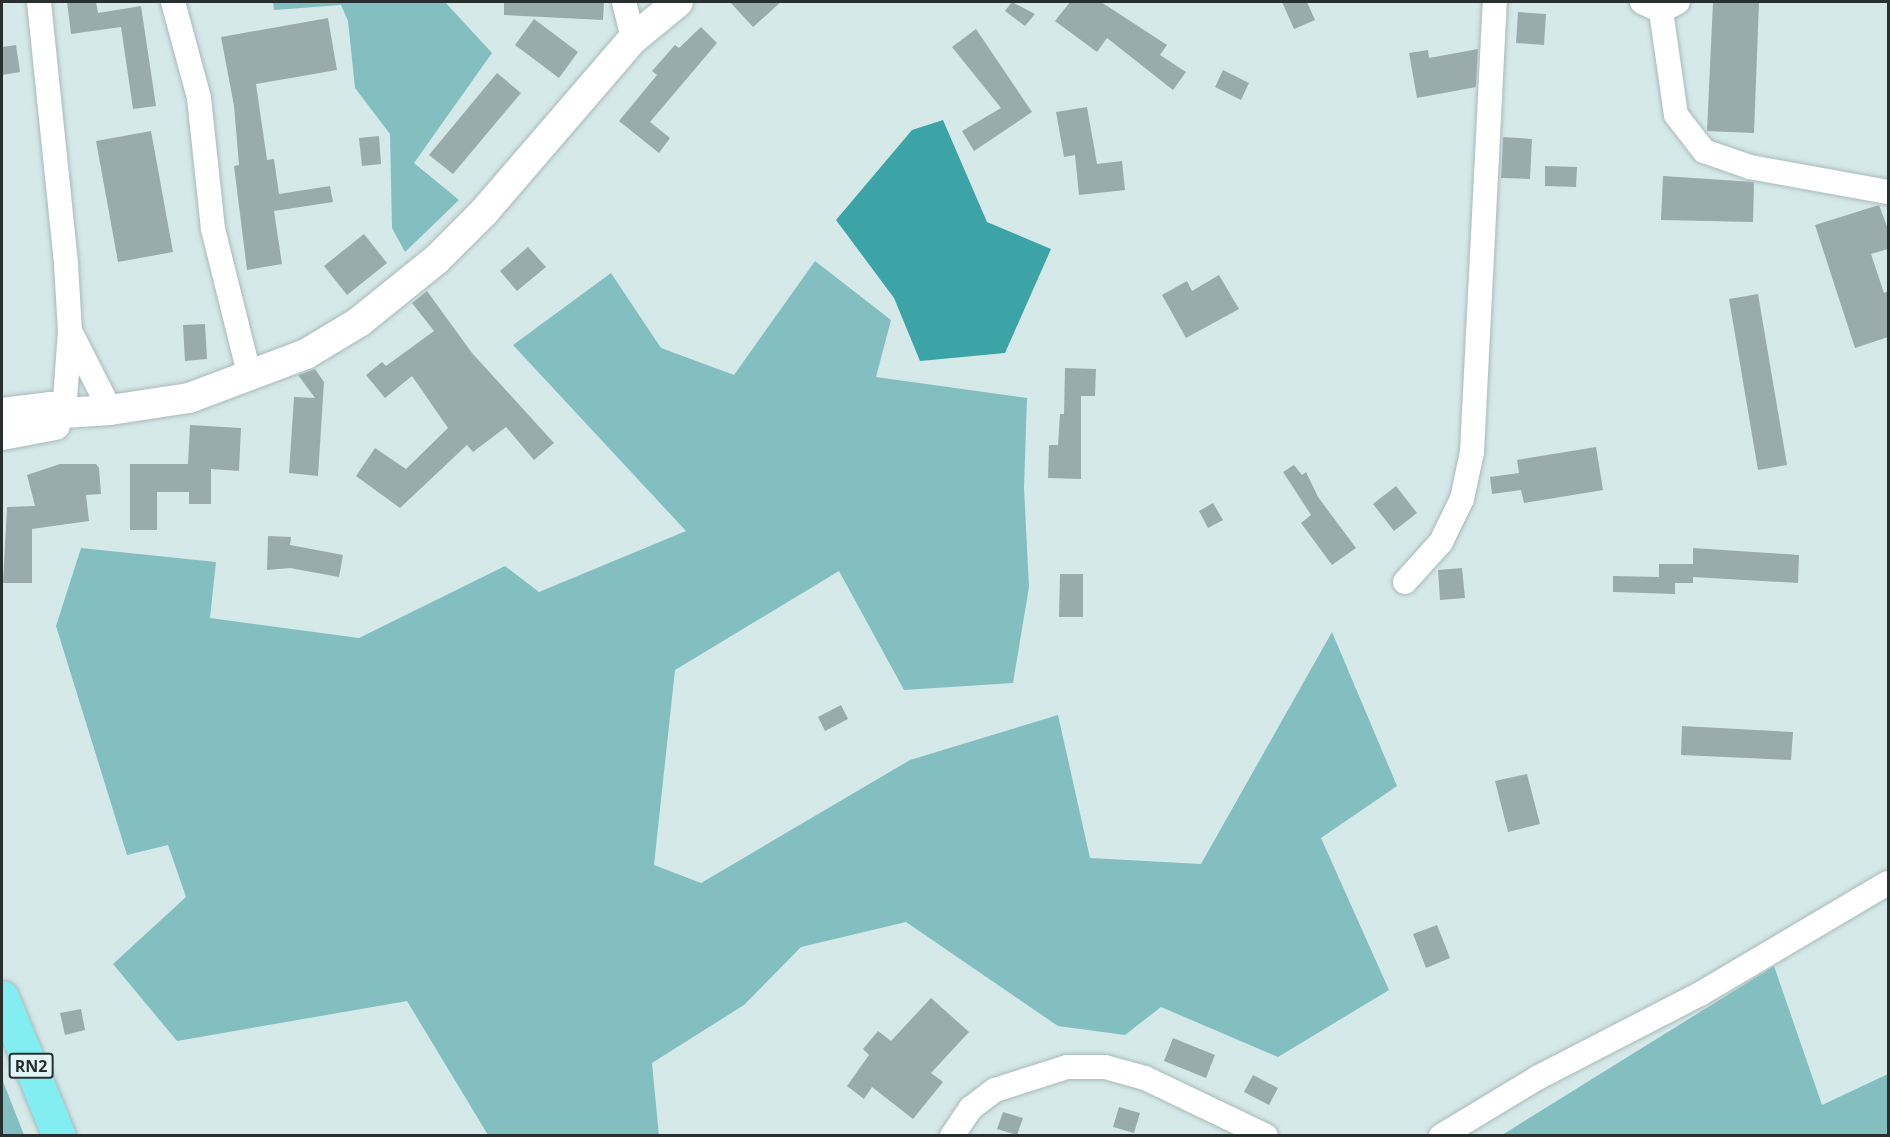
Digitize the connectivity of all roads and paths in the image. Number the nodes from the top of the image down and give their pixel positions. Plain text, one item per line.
1 (39, 2) edge
2 (173, 2) edge
3 (624, 2) edge
4 (678, 2) edge
5 (1495, 2) edge
6 (1660, 5) edge
7 (633, 39) junction
8 (1888, 192) edge
9 (69, 331) junction
10 (250, 377) junction
11 (110, 410) junction
12 (2, 413) edge
13 (64, 413) junction
14 (2, 435) edge
15 (1405, 582) dead end
16 (1888, 883) edge
17 (2, 997) edge
18 (59, 1136) edge
19 (952, 1136) edge
20 (1266, 1136) edge
21 (1441, 1136) edge

1 - 9 street
2 - 10 street
3 - 7 street
4 - 7 street
5 - 15 street
6 - 8 street
7 - 10 street
9 - 11 street
9 - 13 street
10 - 11 street
11 - 13 street
12 - 13 street
13 - 14 street
16 - 21 street
17 - 18 highway, RN2
19 - 20 street

